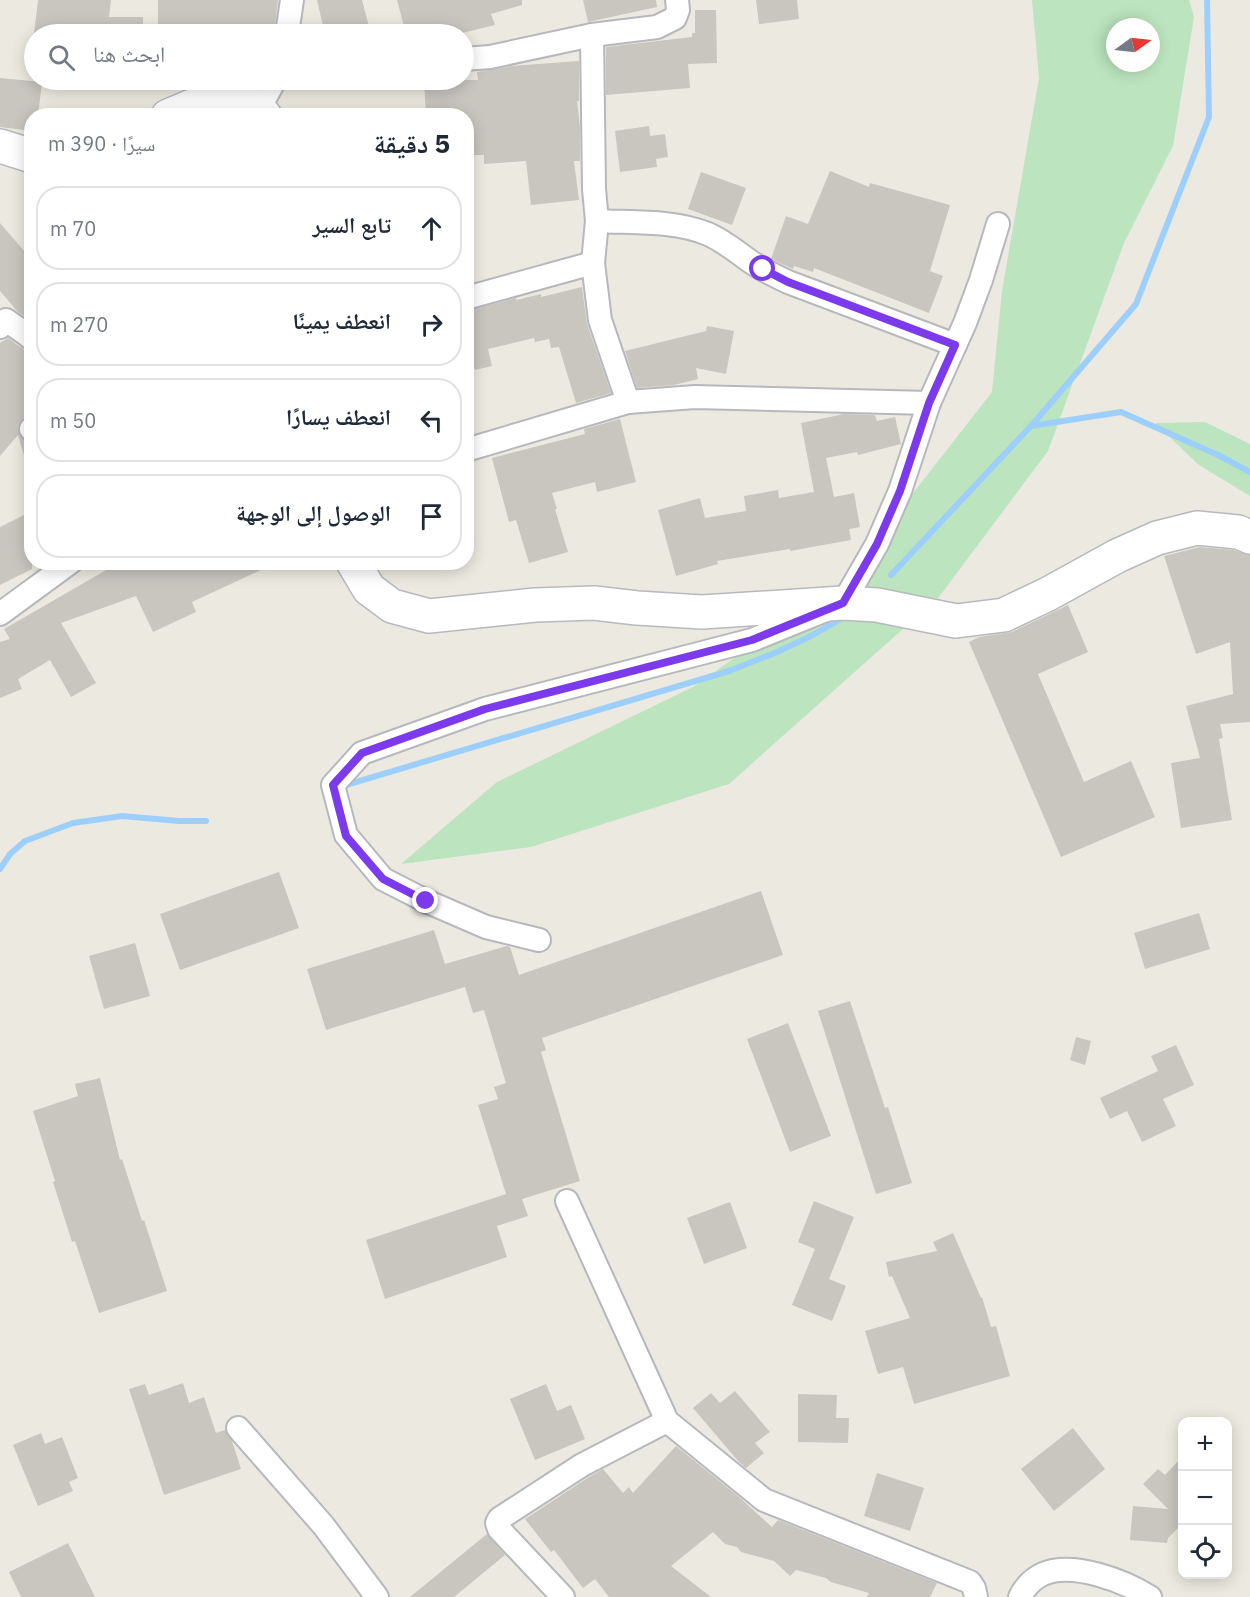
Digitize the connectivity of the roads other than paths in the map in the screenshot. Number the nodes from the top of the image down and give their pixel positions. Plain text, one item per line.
1 (292, 0) edge
2 (677, 0) edge
3 (288, 24) edge
4 (592, 35) junction
5 (474, 58) edge
6 (271, 90) edge
7 (187, 108) edge
8 (253, 108) edge
9 (264, 108) edge
10 (0, 146) edge
11 (24, 154) edge
12 (597, 221) junction
13 (998, 224) dead end
14 (593, 264) junction
15 (474, 296) edge
16 (0, 327) edge
17 (24, 330) edge
18 (955, 345) junction
19 (628, 402) junction
20 (929, 403) junction
21 (474, 448) edge
22 (1250, 537) edge
23 (60, 570) edge
24 (361, 576) edge
25 (843, 603) junction
26 (0, 614) edge
27 (539, 940) dead end
28 (567, 1202) dead end
29 (667, 1421) junction
30 (238, 1428) dead end
31 (377, 1597) edge
32 (563, 1597) edge
33 (976, 1597) edge
34 (1020, 1597) edge
35 (1150, 1597) edge

1 - 3 street
2 - 4 street
4 - 5 street
4 - 12 street
6 - 9 street
7 - 8 main road
10 - 11 main road
12 - 14 street
12 - 18 street
13 - 18 street
14 - 15 street
14 - 19 street
16 - 17 street
18 - 20 street
19 - 20 street
19 - 21 street
20 - 25 street
22 - 25 main road
23 - 26 street
24 - 25 main road
25 - 27 street
28 - 29 street
29 - 32 street
29 - 33 street
30 - 31 street
34 - 35 street

